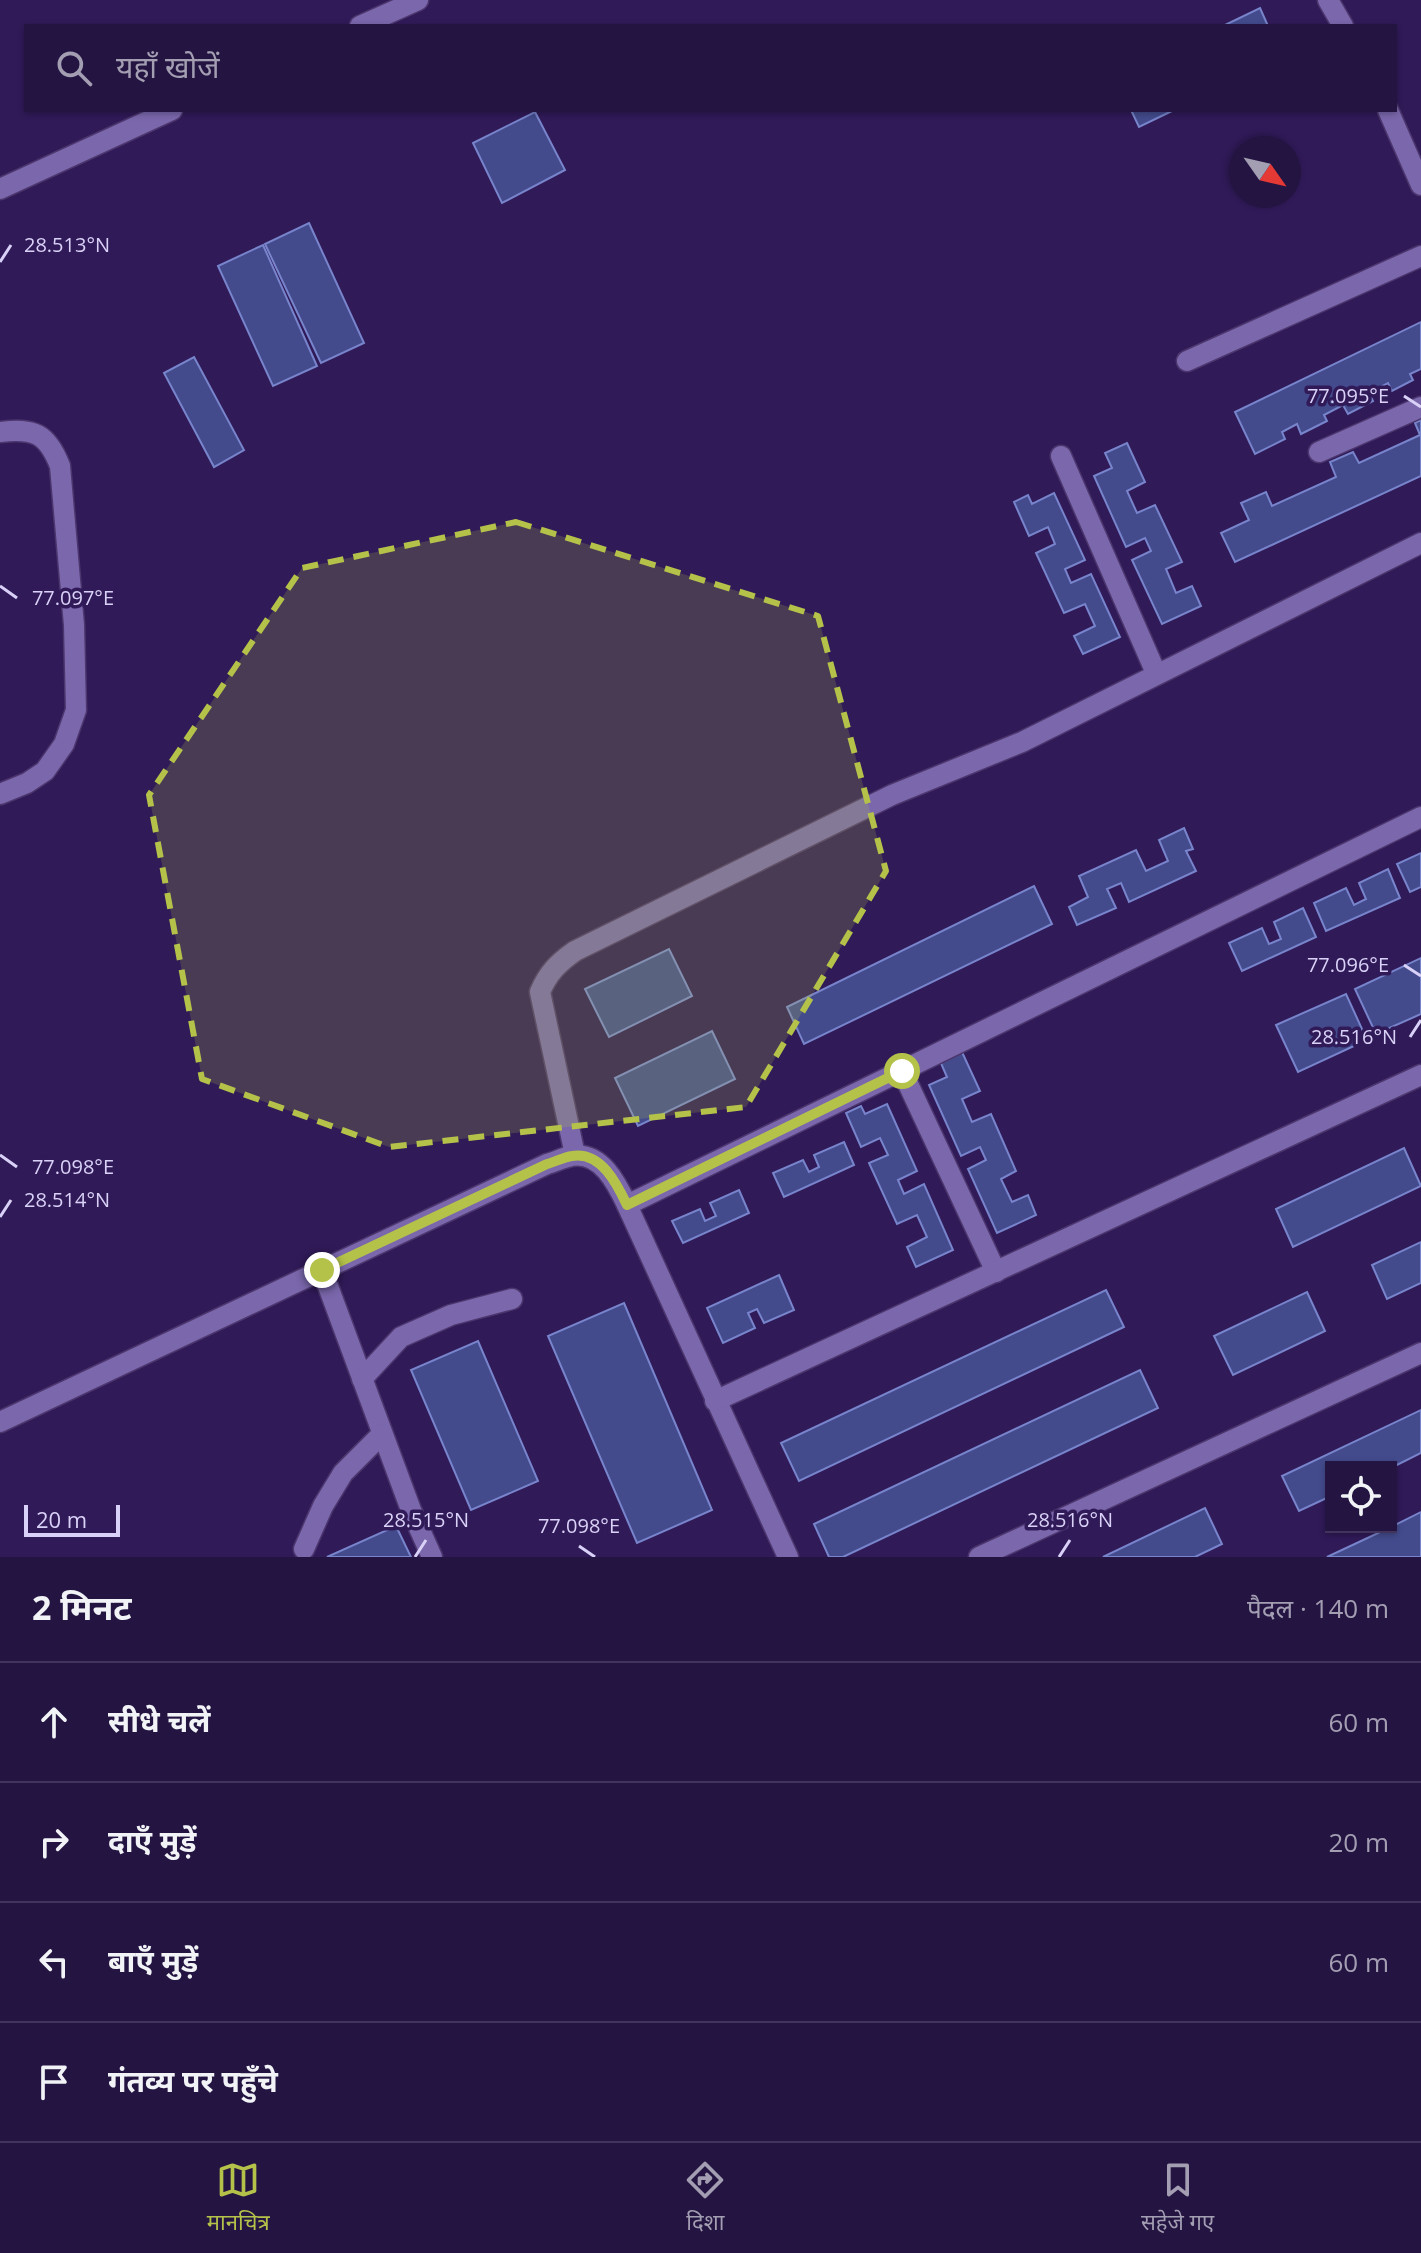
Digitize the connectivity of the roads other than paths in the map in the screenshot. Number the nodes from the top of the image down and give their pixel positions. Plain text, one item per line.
1 (418, 0) edge
2 (1328, 0) edge
3 (364, 24) edge
4 (1342, 24) edge
5 (168, 112) edge
6 (1389, 112) edge
7 (1421, 185) edge
8 (0, 189) edge
9 (1421, 256) edge
10 (1187, 361) dead end
11 (1421, 407) edge
12 (0, 432) edge
13 (1319, 452) dead end
14 (1061, 456) dead end
15 (1421, 543) edge
16 (1156, 673) junction
17 (0, 794) edge
18 (1421, 817) edge
19 (902, 1071) junction
20 (1421, 1075) edge
21 (575, 1155) junction
22 (627, 1205) junction
23 (322, 1270) junction
24 (996, 1272) junction
25 (512, 1299) dead end
26 (1421, 1353) edge
27 (362, 1379) junction
28 (715, 1401) junction
29 (0, 1422) edge
30 (382, 1434) junction
31 (304, 1549) dead end
32 (432, 1557) edge
33 (788, 1557) edge
34 (979, 1557) edge

1 - 3 lane
2 - 4 lane
5 - 8 lane
6 - 7 lane
9 - 10 lane
11 - 13 lane
12 - 17 lane
14 - 16 lane
15 - 16 lane
16 - 21 lane
18 - 19 lane
19 - 22 lane
19 - 24 lane
20 - 24 lane
21 - 22 lane
21 - 23 lane
22 - 28 lane
23 - 27 lane
23 - 29 lane
24 - 28 lane
25 - 27 lane
26 - 34 lane
27 - 30 lane
28 - 33 lane
30 - 31 lane
30 - 32 lane

